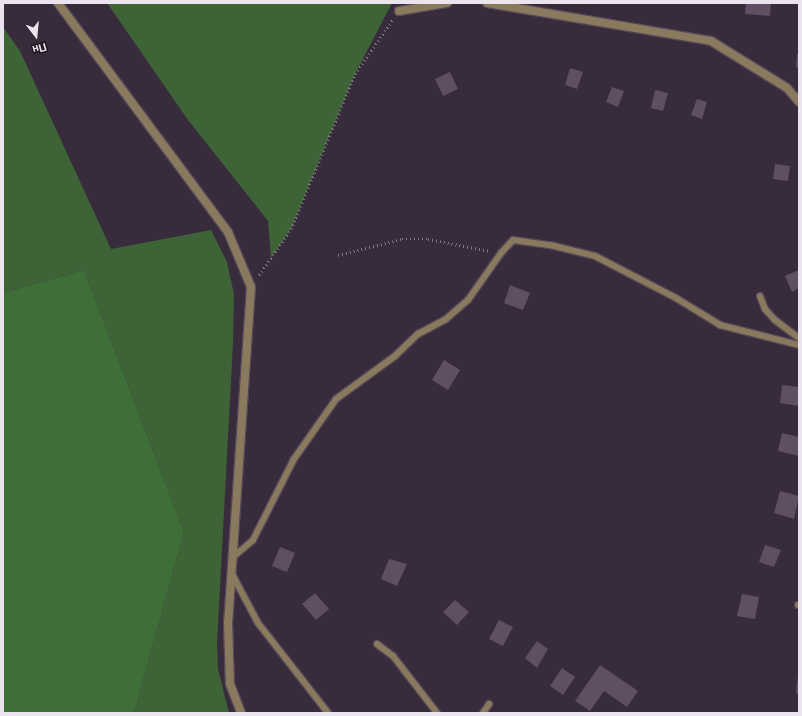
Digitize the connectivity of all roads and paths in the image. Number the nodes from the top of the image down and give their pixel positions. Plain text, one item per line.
1 (58, 3) edge
2 (447, 3) edge
3 (487, 3) edge
4 (399, 11) joint
5 (799, 102) edge
6 (500, 253) junction
7 (338, 255) dead end
8 (250, 287) junction
9 (760, 296) dead end
10 (799, 338) edge
11 (799, 345) edge
12 (233, 557) junction
13 (232, 574) junction
14 (377, 644) dead end
15 (489, 704) dead end
16 (241, 713) edge
17 (328, 713) edge
18 (438, 713) edge
19 (483, 713) edge

1 - 8 street
2 - 4 street
3 - 5 street
4 - 8 path
6 - 7 path
6 - 11 lane
6 - 12 lane
8 - 12 street
9 - 10 lane
12 - 13 street
13 - 16 street
13 - 17 lane
14 - 18 lane
15 - 19 lane

